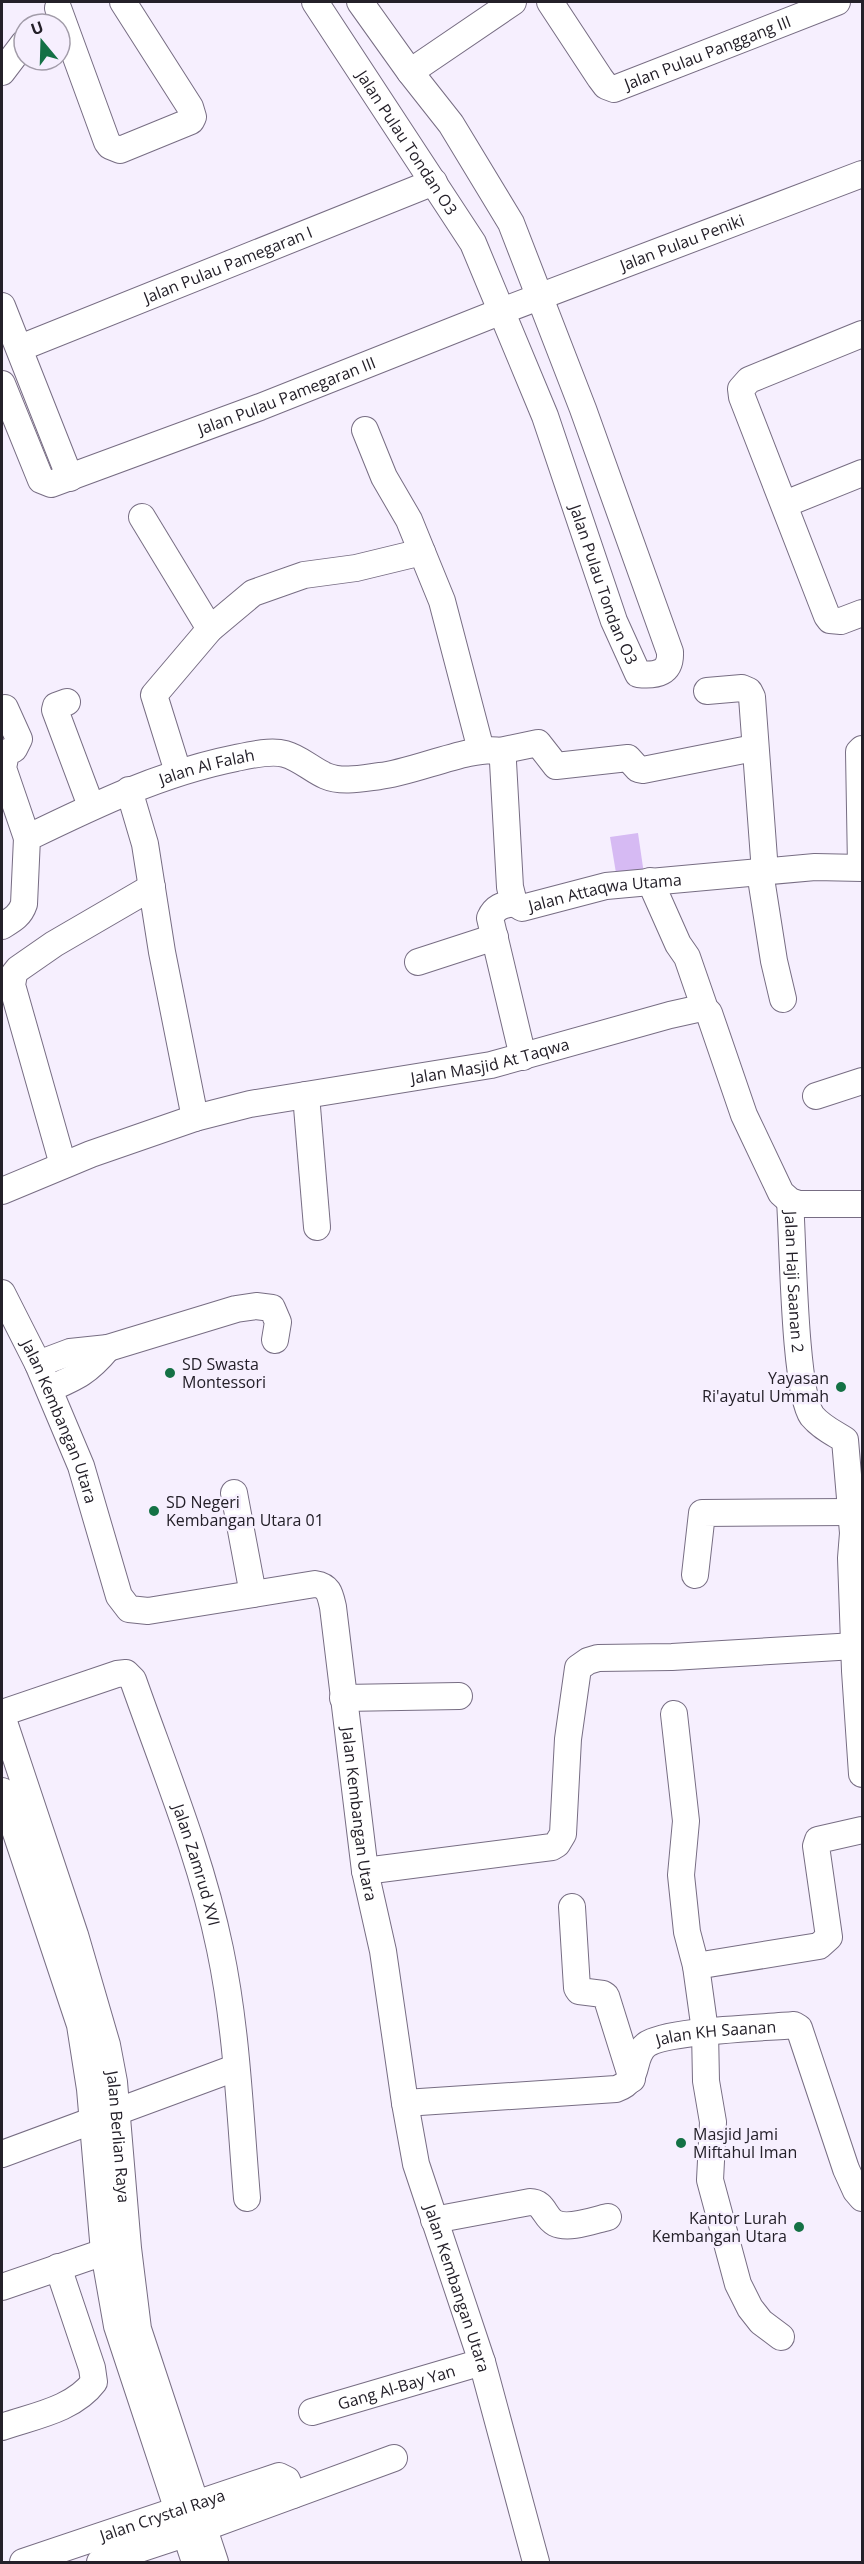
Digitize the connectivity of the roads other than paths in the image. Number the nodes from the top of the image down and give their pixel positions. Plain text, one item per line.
1 (123, 2) edge
2 (315, 2) edge
3 (360, 2) edge
4 (513, 2) edge
5 (550, 2) edge
6 (837, 2) edge
7 (55, 11) edge
8 (12, 59) edge
9 (2, 72) edge
10 (410, 72) junction
11 (862, 174) edge
12 (434, 182) junction
13 (539, 297) junction
14 (2, 306) edge
15 (502, 312) junction
16 (862, 334) edge
17 (20, 348) junction
18 (2, 384) edge
19 (365, 430) dead end
20 (862, 472) edge
21 (70, 478) junction
22 (785, 504) junction
23 (142, 517) dead end
24 (422, 552) junction
25 (862, 613) edge
26 (210, 629) junction
27 (707, 691) dead end
28 (67, 702) dead end
29 (5, 708) dead end
30 (754, 748) junction
31 (862, 749) edge
32 (491, 750) junction
33 (178, 772) junction
34 (129, 790) junction
35 (91, 806) junction
36 (27, 838) junction
37 (862, 868) edge
38 (763, 872) junction
39 (650, 881) junction
40 (152, 887) junction
41 (514, 903) junction
42 (2, 926) edge
43 (495, 937) junction
44 (418, 962) dead end
45 (783, 999) dead end
46 (705, 1009) junction
47 (523, 1057) junction
48 (862, 1081) edge
49 (306, 1095) junction
50 (816, 1096) dead end
51 (195, 1118) junction
52 (63, 1165) junction
53 (2, 1191) edge
54 (790, 1201) junction
55 (862, 1204) edge
56 (317, 1227) dead end
57 (2, 1293) edge
58 (275, 1340) dead end
59 (108, 1348) junction
60 (38, 1364) junction
61 (49, 1389) junction
62 (854, 1438) edge
63 (234, 1493) dead end
64 (851, 1512) junction
65 (857, 1559) edge
66 (695, 1575) dead end
67 (253, 1594) junction
68 (855, 1646) junction
69 (459, 1696) dead end
70 (343, 1698) junction
71 (2, 1714) edge
72 (674, 1714) dead end
73 (862, 1774) edge
74 (2, 1791) edge
75 (7, 1822) edge
76 (862, 1830) edge
77 (365, 1871) junction
78 (572, 1907) dead end
79 (696, 1966) junction
80 (705, 2031) junction
81 (235, 2068) junction
82 (632, 2079) junction
83 (405, 2103) junction
84 (105, 2117) junction
85 (2, 2154) edge
86 (247, 2198) dead end
87 (862, 2198) edge
88 (608, 2217) dead end
89 (434, 2220) junction
90 (104, 2252) junction
91 (58, 2267) junction
92 (2, 2287) edge
93 (781, 2337) dead end
94 (482, 2362) junction
95 (312, 2412) dead end
96 (2, 2427) edge
97 (394, 2458) dead end
98 (190, 2520) junction
99 (22, 2562) edge
100 (100, 2562) edge
101 (195, 2562) edge
102 (215, 2562) edge
103 (536, 2562) edge

1 - 7 street
2 - 12 street, Jalan Pulau Tondan O3
3 - 10 street, Jalan Pulau Tondan O3
4 - 10 street
5 - 6 street, Jalan Pulau Panggang III
8 - 9 street
10 - 13 street, Jalan Pulau Tondan O3
11 - 13 street, Jalan Pulau Peniki
12 - 15 street, Jalan Pulau Tondan O3
12 - 17 street, Jalan Pulau Pamegaran I
13 - 15 street, Jalan Pulau Peniki
13 - 15 street, Jalan Pulau Tondan O3
14 - 17 street
15 - 21 street, Jalan Pulau Pamegaran III
16 - 22 street
17 - 21 street
18 - 21 street, Jalan Pulau Pamegaran III
19 - 24 street, Jalan Attaqwa Utama
20 - 22 street
22 - 25 street
23 - 26 street
24 - 26 street
24 - 32 street, Jalan Attaqwa Utama
26 - 33 street
27 - 30 street
28 - 35 street
29 - 36 street
30 - 32 street, Jalan Al Falah
30 - 38 street
31 - 37 street
32 - 33 street, Jalan Al Falah
32 - 41 street, Jalan Attaqwa Utama
33 - 34 street, Jalan Al Falah
34 - 35 street, Jalan Al Falah
34 - 40 street
35 - 36 street, Jalan Al Falah
36 - 42 street
37 - 38 street, Jalan Attaqwa Utama
38 - 39 street, Jalan Attaqwa Utama
38 - 45 street
39 - 41 street, Jalan Attaqwa Utama
39 - 46 street
40 - 51 street
40 - 52 street
41 - 43 street
43 - 44 street
43 - 47 street
46 - 47 street, Jalan Masjid At Taqwa
46 - 54 street
47 - 49 street, Jalan Masjid At Taqwa
48 - 50 street
49 - 51 street, Jalan Masjid At Taqwa
49 - 56 street
51 - 52 street, Jalan Masjid At Taqwa
52 - 53 street, Jalan Masjid At Taqwa
54 - 55 street
54 - 62 street, Jalan Haji Saanan 2
57 - 60 street, Jalan Kembangan Utara
58 - 59 street
59 - 60 street
59 - 61 street
60 - 61 street, Jalan Kembangan Utara
61 - 67 street, Jalan Kembangan Utara
62 - 64 street, Jalan Haji Saanan 2
63 - 67 street
64 - 65 street, Jalan Haji Saanan 2
64 - 66 street
65 - 68 street, Jalan Haji Saanan 2
67 - 70 street, Jalan Kembangan Utara
68 - 73 street, Jalan Haji Saanan 2
68 - 77 street
69 - 70 street
70 - 77 street, Jalan Kembangan Utara
71 - 81 street, Jalan Zamrud XVI
71 - 84 street, Jalan Berlian Raya
72 - 79 street
74 - 75 street, Jalan Berlian Raya
75 - 84 street, Jalan Berlian Raya
76 - 79 street
77 - 83 street, Jalan Kembangan Utara
78 - 82 street
79 - 80 street
80 - 82 street, Jalan KH Saanan
80 - 87 street, Jalan KH Saanan
80 - 93 street
81 - 84 street
81 - 86 street, Jalan Zamrud XVI
82 - 83 street
83 - 89 street, Jalan Kembangan Utara
84 - 85 street
84 - 90 street, Jalan Berlian Raya
84 - 98 street, Jalan Berlian Raya
88 - 89 street
89 - 94 street, Jalan Kembangan Utara
90 - 91 street
90 - 98 street, Jalan Berlian Raya
91 - 92 street
91 - 96 street
94 - 95 street, Gang Al-Bay Yan
94 - 103 street, Jalan Kembangan Utara
97 - 98 street, Jalan Crystal Raya
98 - 99 street, Jalan Crystal Raya
98 - 100 street, Jalan Crystal Raya
98 - 101 street, Jalan Berlian Raya
98 - 102 street, Jalan Berlian Raya

